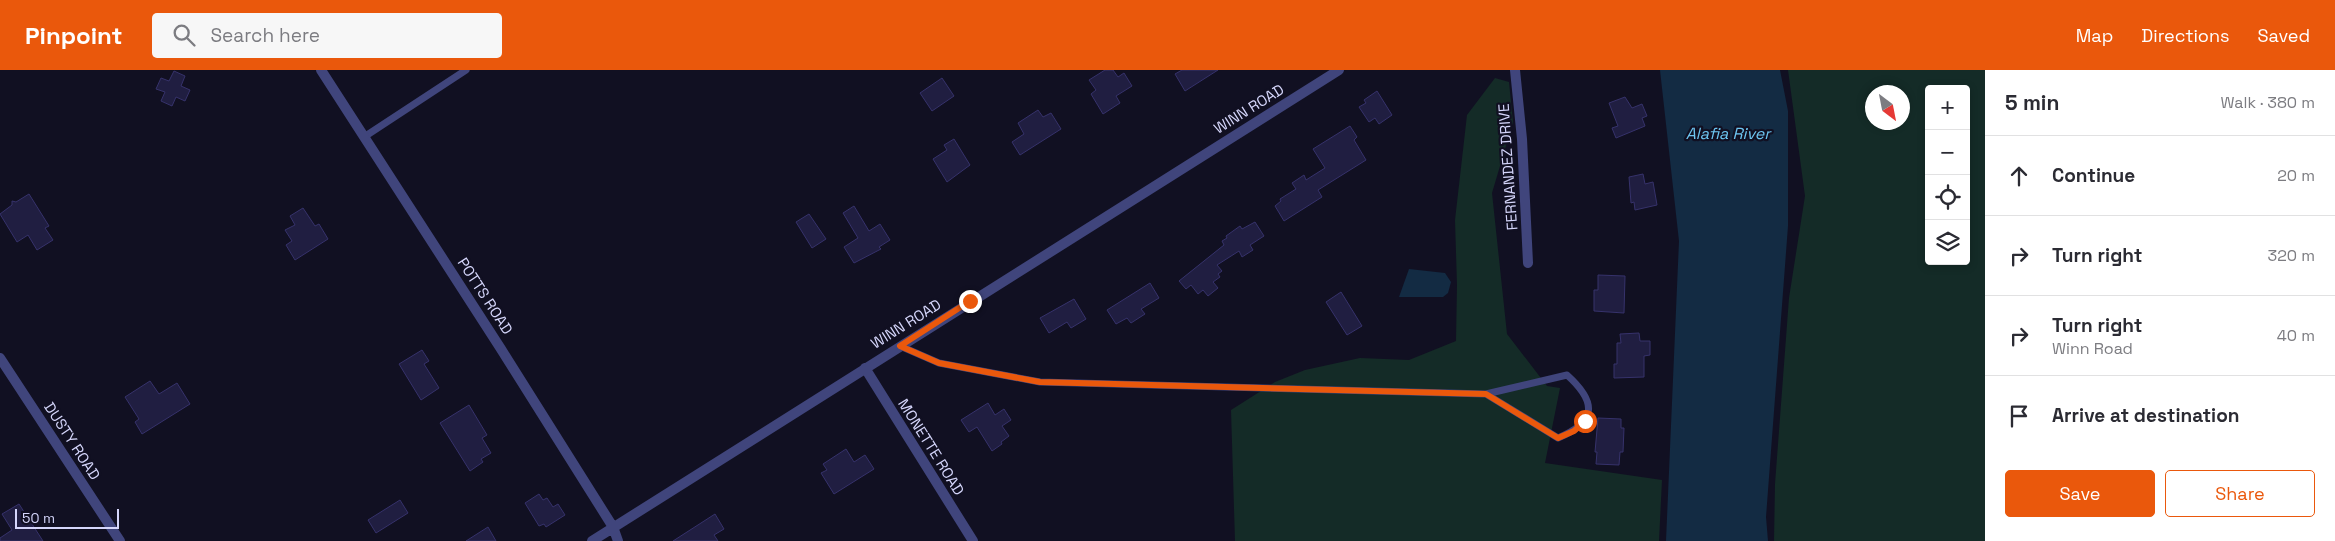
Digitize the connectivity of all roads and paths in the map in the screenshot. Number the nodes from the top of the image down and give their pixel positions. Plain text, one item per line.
1 (321, 70) edge
2 (466, 70) edge
3 (1339, 70) edge
4 (1515, 70) edge
5 (364, 137) junction
6 (1528, 263) dead end
7 (900, 346) junction
8 (0, 358) edge
9 (865, 368) junction
10 (1486, 394) junction
11 (613, 527) junction
12 (120, 541) edge
13 (592, 541) edge
14 (618, 541) edge
15 (972, 541) edge

1 - 5 street, POTTS ROAD
2 - 5 lane
3 - 7 street, WINN ROAD
4 - 6 street, FERNANDEZ DRIVE
5 - 11 street, POTTS ROAD
7 - 9 street, WINN ROAD
7 - 10 lane
8 - 12 street, DUSTY ROAD
9 - 11 street, WINN ROAD
9 - 15 street, MONETTE ROAD
10 - 10 lane
11 - 13 street, WINN ROAD
11 - 14 street, POTTS ROAD

